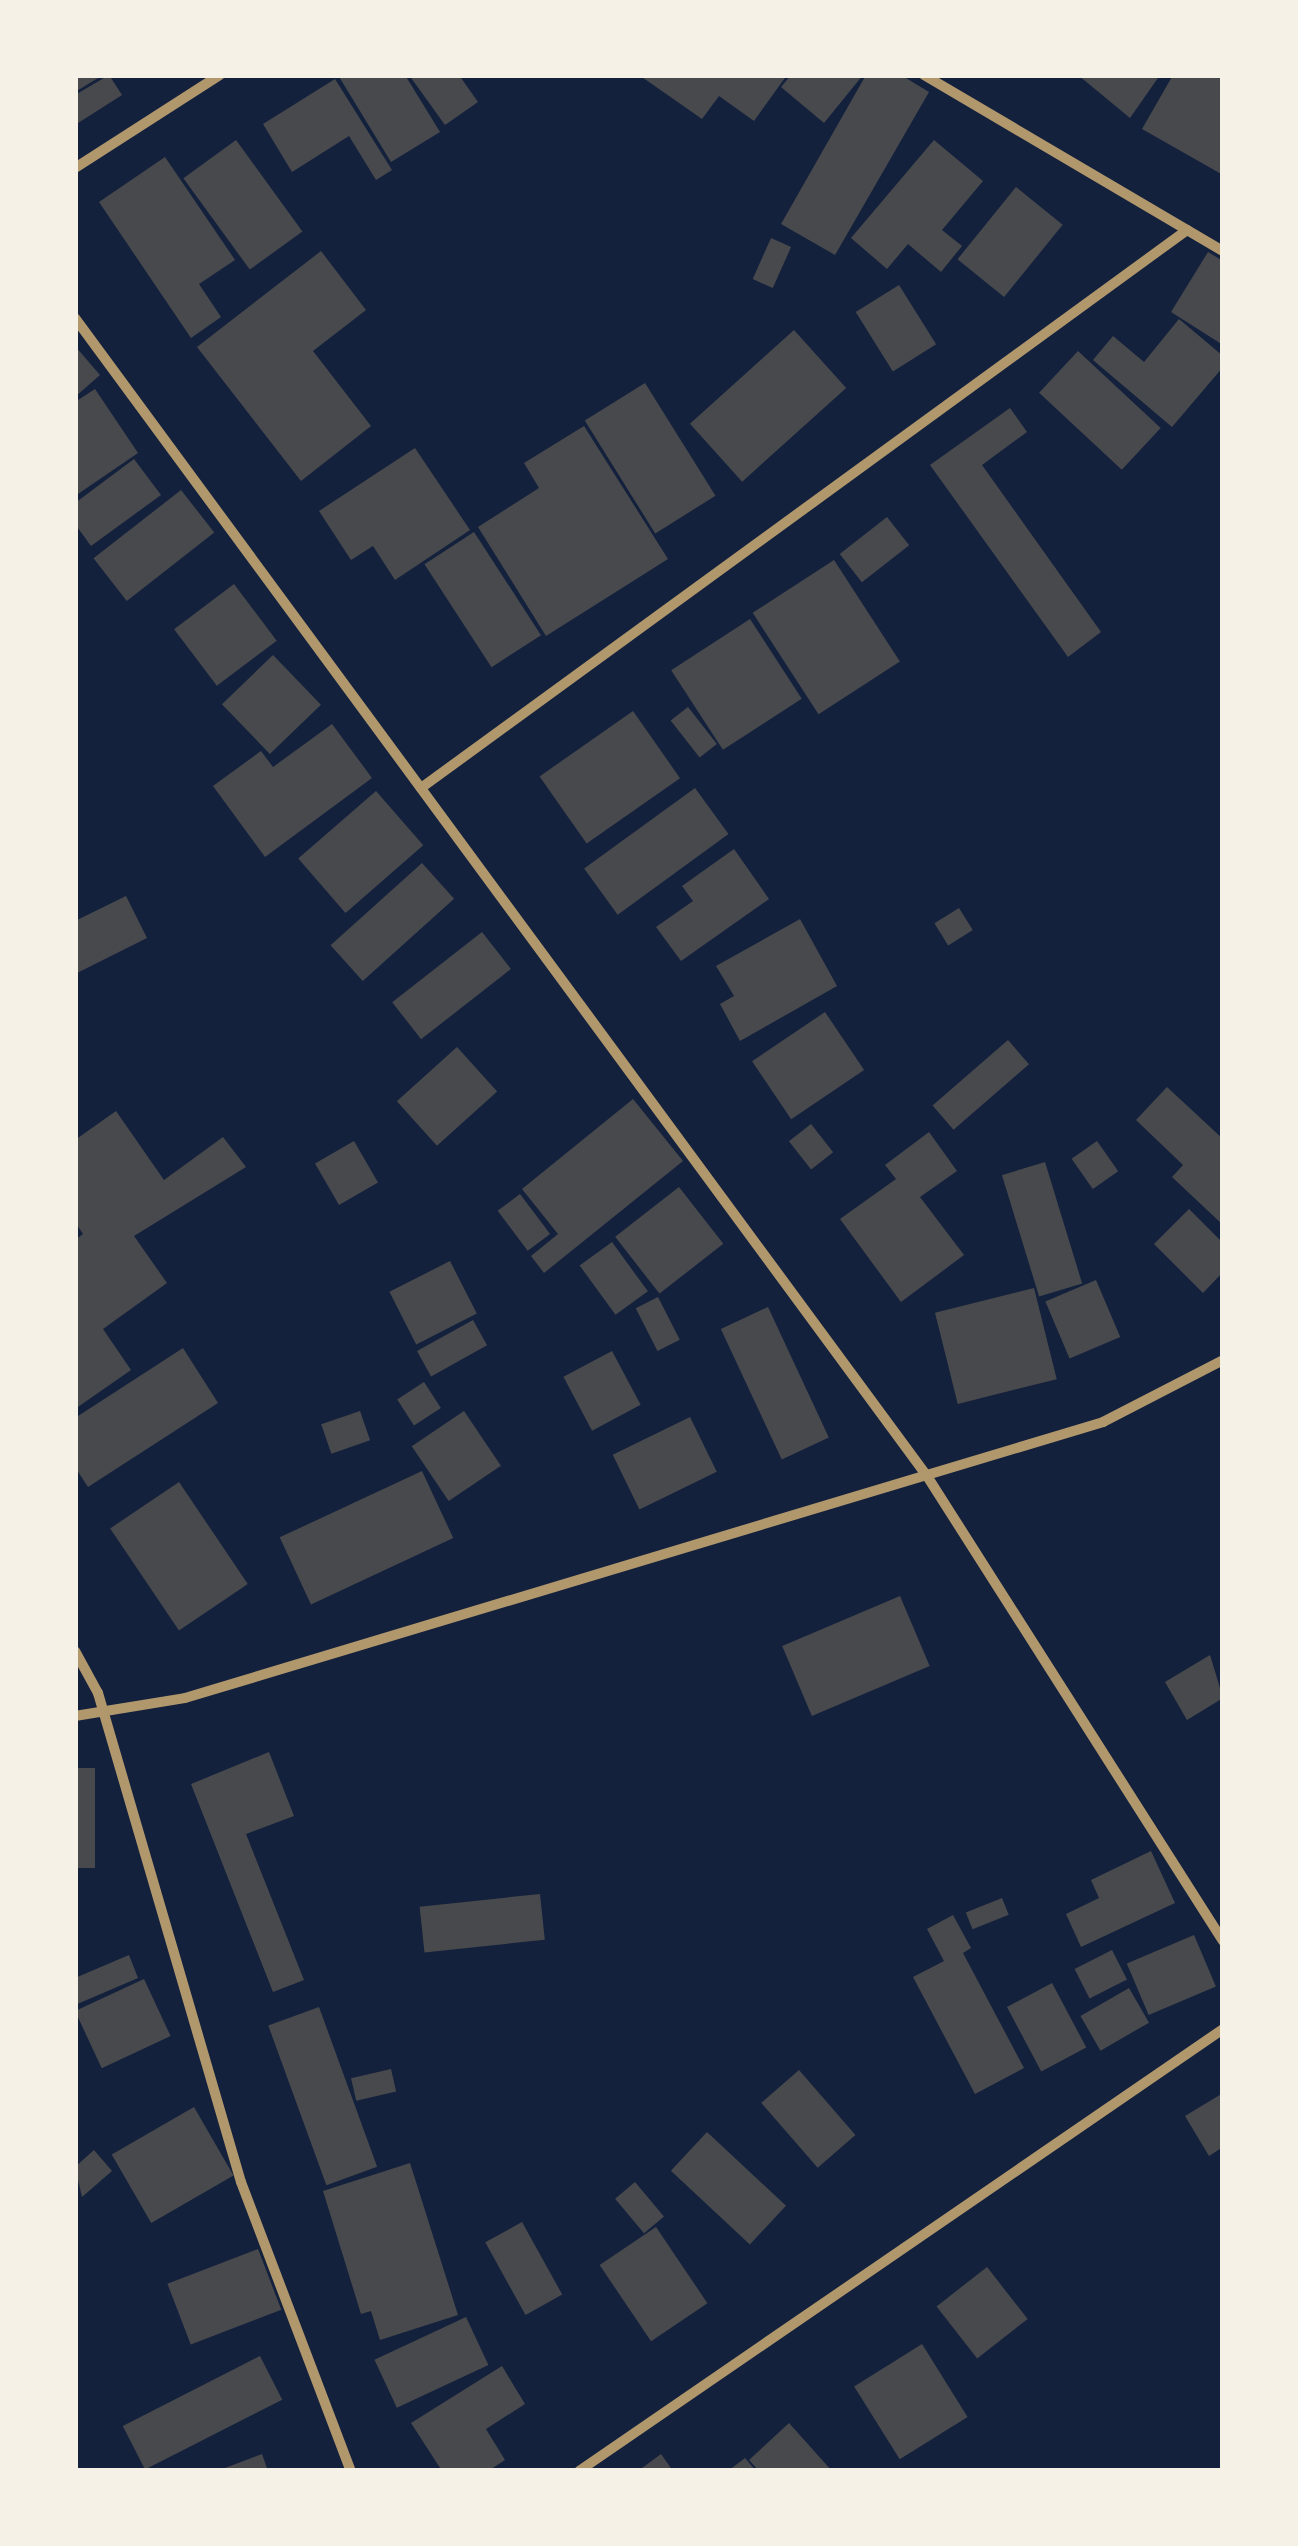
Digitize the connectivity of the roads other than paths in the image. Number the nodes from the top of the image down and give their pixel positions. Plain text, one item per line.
1 (220, 75) edge
2 (924, 75) edge
3 (75, 168) edge
4 (1187, 230) junction
5 (1223, 251) edge
6 (75, 318) edge
7 (421, 788) junction
8 (1223, 1360) edge
9 (927, 1476) junction
10 (75, 1651) edge
11 (104, 1713) junction
12 (75, 1716) edge
13 (1223, 1942) edge
14 (1223, 2029) edge
15 (350, 2471) edge
16 (580, 2471) edge

1 - 3 street
2 - 4 street
4 - 5 street
4 - 7 street
6 - 7 street
7 - 9 street
8 - 9 street
9 - 11 street
9 - 13 street
10 - 11 street
11 - 12 street
11 - 15 street
14 - 16 street

